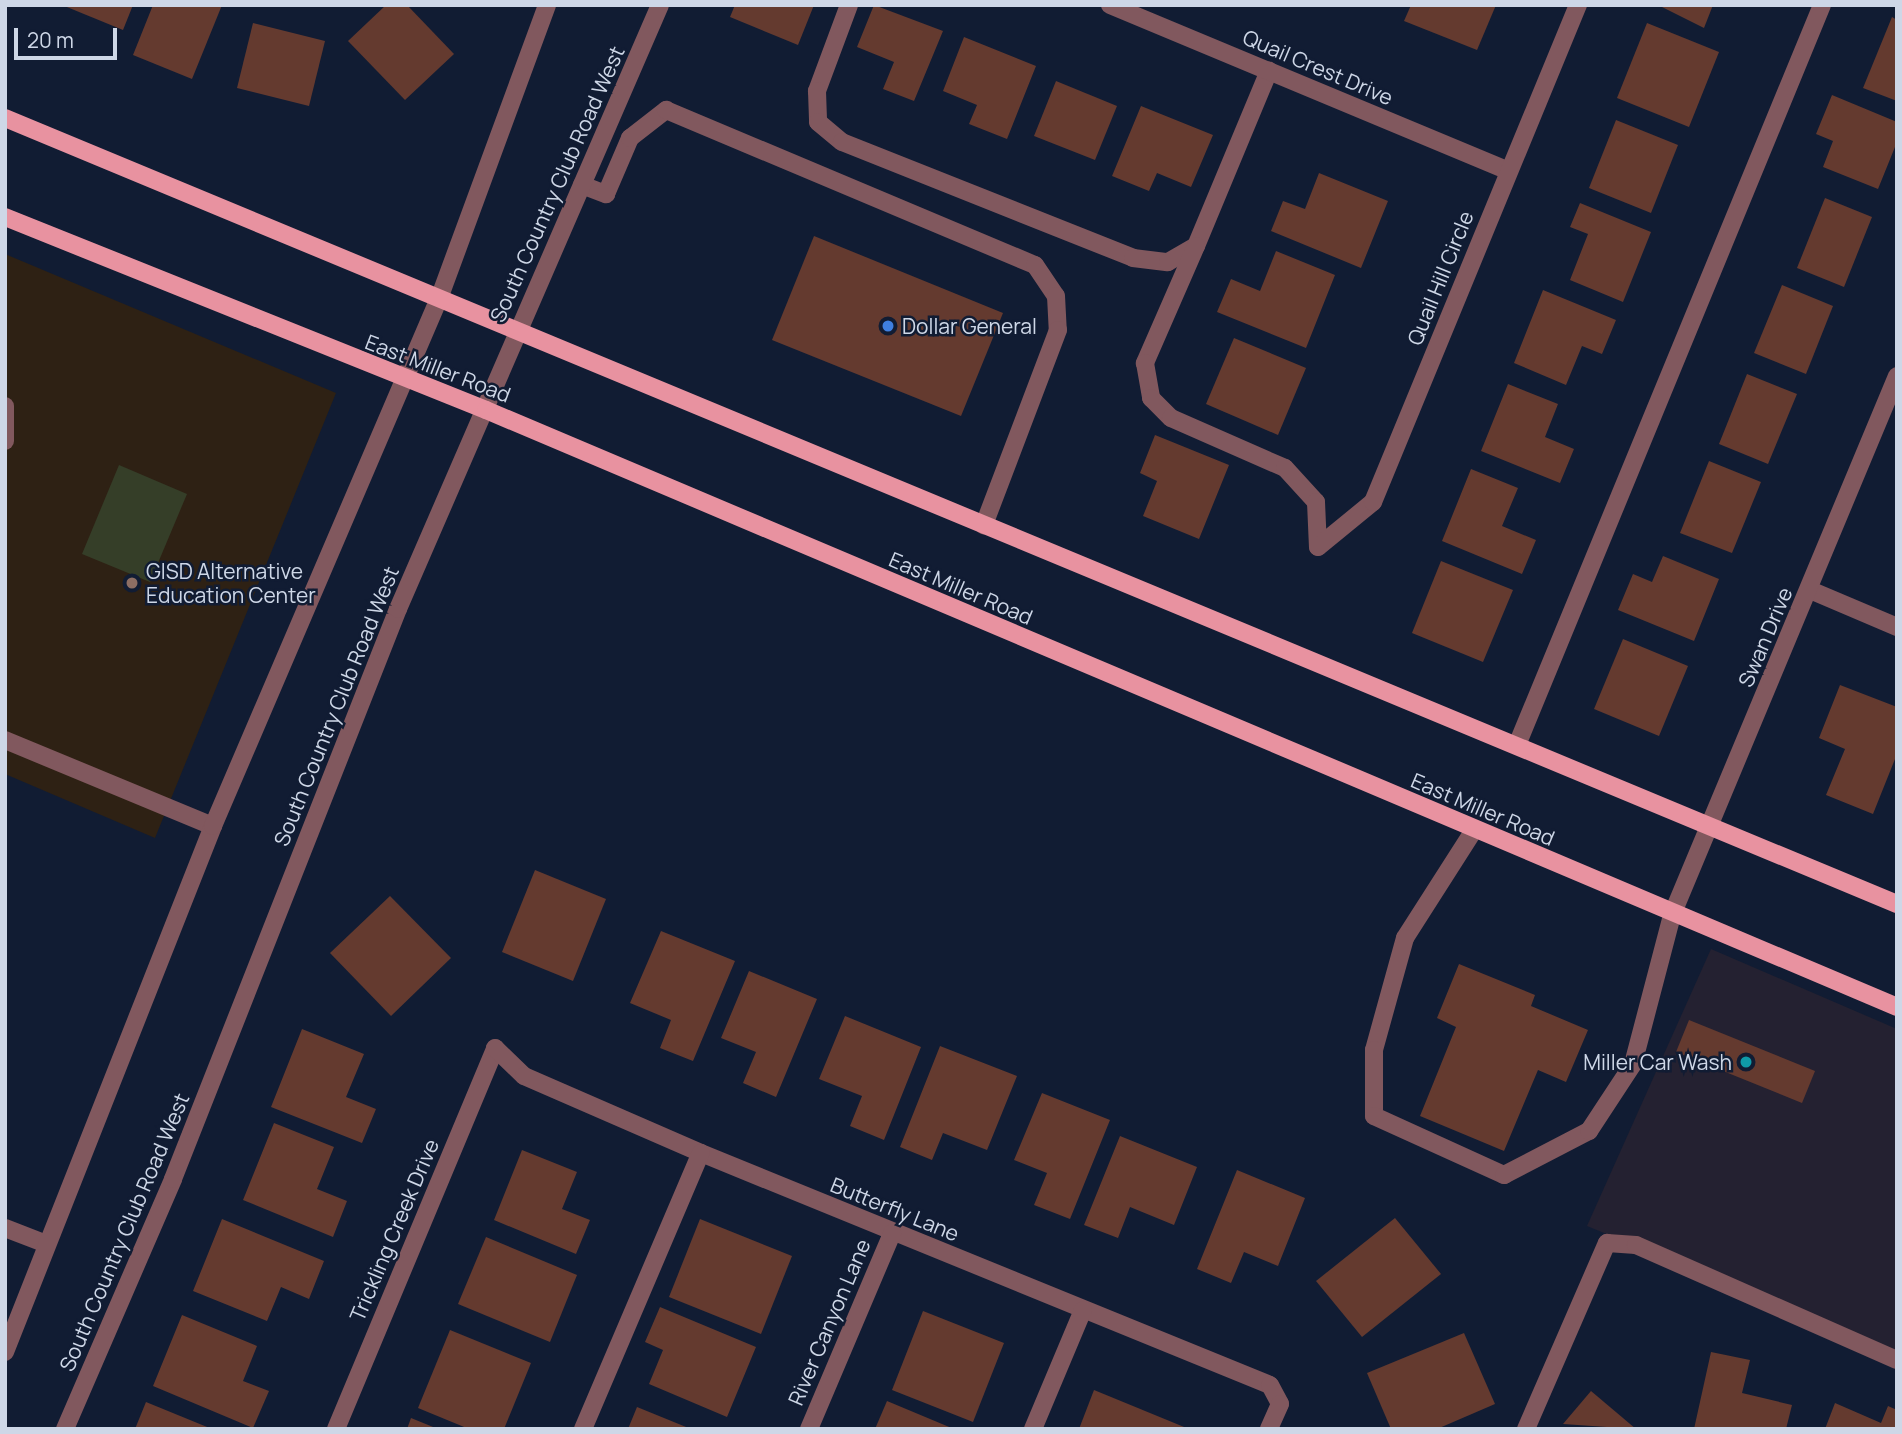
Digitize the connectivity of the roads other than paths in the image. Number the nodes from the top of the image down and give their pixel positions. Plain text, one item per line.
1 (547, 5) edge
2 (660, 5) edge
3 (849, 5) edge
4 (1110, 5) edge
5 (1577, 5) edge
6 (1822, 5) edge
7 (1269, 71) junction
8 (5, 118) edge
9 (1508, 171) junction
10 (582, 185) junction
11 (5, 217) edge
12 (1196, 246) junction
13 (440, 296) junction
14 (517, 332) junction
15 (1897, 376) edge
16 (401, 379) junction
17 (5, 406) edge
18 (486, 410) junction
19 (5, 441) edge
20 (984, 525) junction
21 (1810, 590) junction
22 (1897, 627) edge
23 (5, 740) edge
24 (1517, 745) junction
25 (1710, 825) junction
26 (213, 826) junction
27 (1474, 830) junction
28 (1897, 904) edge
29 (1672, 915) junction
30 (1897, 1007) edge
31 (495, 1048) joint
32 (701, 1153) junction
33 (5, 1228) edge
34 (892, 1233) junction
35 (44, 1243) junction
36 (1083, 1310) junction
37 (5, 1352) edge
38 (1897, 1360) edge
39 (65, 1429) edge
40 (336, 1429) edge
41 (583, 1429) edge
42 (809, 1429) edge
43 (1034, 1429) edge
44 (1269, 1429) edge
45 (1525, 1429) edge

1 - 13 street
2 - 10 street, South Country Club Road West
3 - 12 street
4 - 7 street, Quail Crest Drive
5 - 9 street, Quail Hill Circle
6 - 24 street
7 - 9 street, Quail Crest Drive
7 - 12 street
8 - 13 main road
9 - 12 street, Quail Hill Circle
10 - 14 street, South Country Club Road West
10 - 20 street
11 - 16 main road, East Miller Road
13 - 14 main road
13 - 16 street
14 - 18 street, South Country Club Road West
14 - 20 main road
15 - 21 street, Swan Drive
16 - 18 main road, East Miller Road
16 - 26 street
17 - 19 street
18 - 27 main road, East Miller Road
18 - 39 street, South Country Club Road West
20 - 24 main road
21 - 22 street
21 - 25 street, Swan Drive
23 - 26 street
24 - 25 main road
25 - 28 main road
25 - 29 street, Swan Drive
26 - 35 street
27 - 29 main road, East Miller Road
27 - 29 street, Swan Drive
29 - 30 main road, East Miller Road
31 - 32 street, Butterfly Lane
31 - 40 street, Trickling Creek Drive
32 - 34 street, Butterfly Lane
32 - 41 street
33 - 35 street
34 - 36 street, Butterfly Lane
34 - 42 street, River Canyon Lane
35 - 37 street
36 - 43 street
36 - 44 street, Butterfly Lane
38 - 45 street

